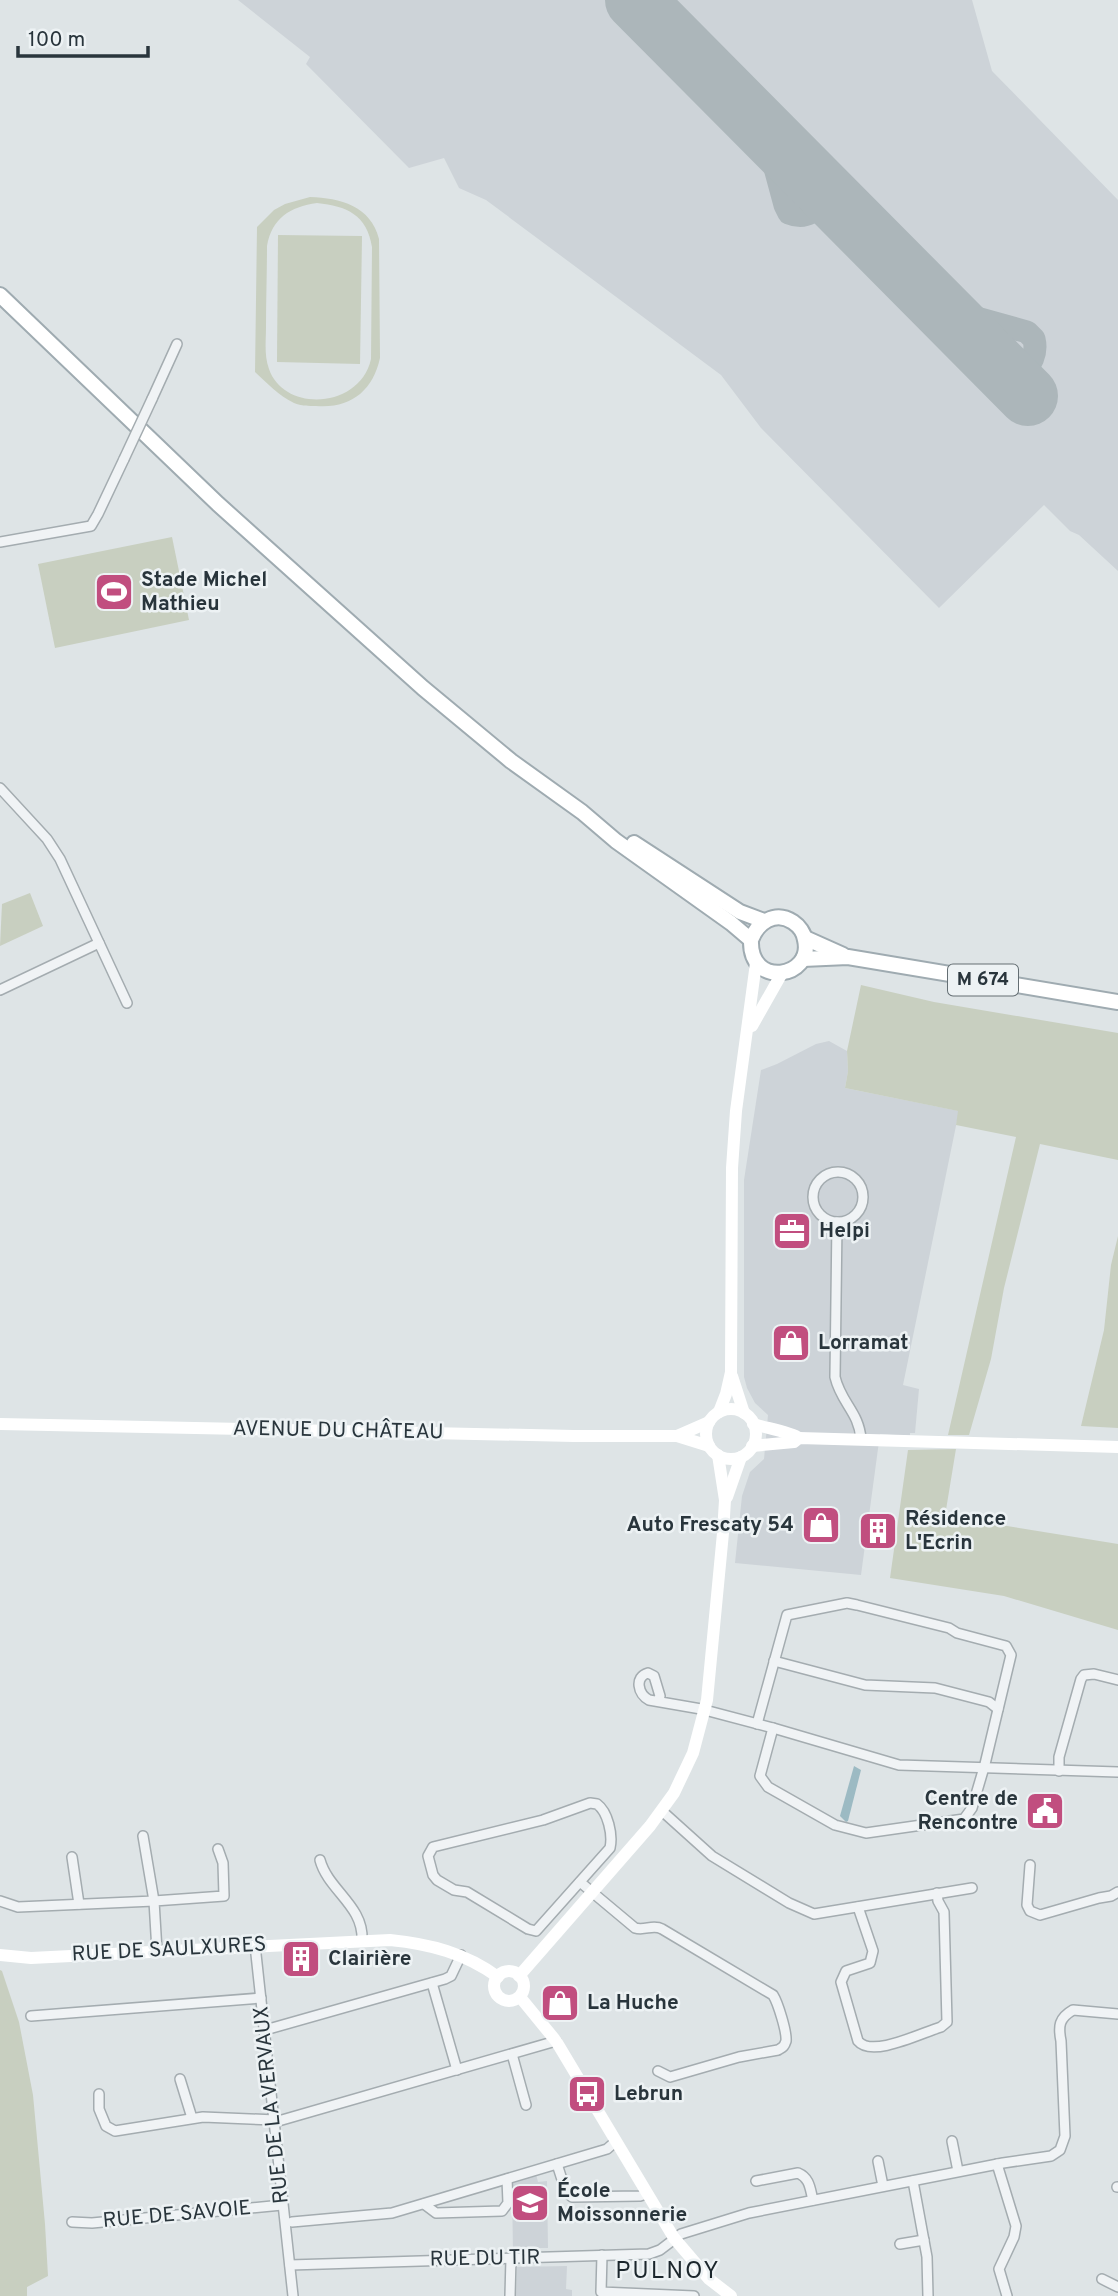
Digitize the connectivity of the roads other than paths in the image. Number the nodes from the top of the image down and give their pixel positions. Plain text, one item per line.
1 (0, 295) edge
2 (177, 344) dead end
3 (0, 542) edge
4 (0, 788) edge
5 (582, 812) junction
6 (764, 921) junction
7 (805, 938) junction
8 (751, 940) junction
9 (99, 943) junction
10 (848, 957) junction
11 (803, 959) junction
12 (756, 963) junction
13 (782, 973) junction
14 (0, 990) edge
15 (1118, 1002) edge
16 (127, 1003) dead end
17 (748, 1033) junction
18 (837, 1222) junction
19 (731, 1372) junction
20 (719, 1412) junction
21 (744, 1413) junction
22 (709, 1422) junction
23 (0, 1424) edge
24 (753, 1424) junction
25 (677, 1436) junction
26 (799, 1438) junction
27 (860, 1440) junction
28 (752, 1446) junction
29 (1118, 1447) edge
30 (713, 1451) junction
31 (741, 1457) junction
32 (725, 1500) junction
33 (774, 1661) junction
34 (1118, 1680) edge
35 (658, 1701) dead end
36 (998, 1709) junction
37 (706, 1711) junction
38 (757, 1724) junction
39 (773, 1728) junction
40 (983, 1769) junction
41 (1059, 1771) junction
42 (1118, 1772) edge
43 (662, 1811) junction
44 (144, 1836) dead end
45 (218, 1849) dead end
46 (72, 1857) dead end
47 (320, 1860) dead end
48 (1030, 1865) dead end
49 (580, 1882) junction
50 (972, 1888) dead end
51 (592, 1892) junction
52 (1118, 1892) edge
53 (937, 1893) junction
54 (0, 1901) edge
55 (154, 1901) junction
56 (79, 1904) junction
57 (858, 1907) junction
58 (362, 1940) junction
59 (255, 1945) junction
60 (156, 1951) junction
61 (0, 1955) edge
62 (461, 1955) junction
63 (519, 1976) junction
64 (498, 1977) junction
65 (432, 1983) junction
66 (520, 1997) junction
67 (261, 1998) junction
68 (1118, 2014) edge
69 (32, 2016) dead end
70 (265, 2030) junction
71 (556, 2041) junction
72 (512, 2054) junction
73 (457, 2070) junction
74 (658, 2071) dead end
75 (180, 2080) dead end
76 (99, 2094) dead end
77 (526, 2105) dead end
78 (192, 2118) junction
79 (275, 2121) junction
80 (952, 2140) dead end
81 (615, 2142) junction
82 (878, 2161) dead end
83 (557, 2164) junction
84 (997, 2164) junction
85 (958, 2171) junction
86 (507, 2179) junction
87 (756, 2180) dead end
88 (912, 2181) junction
89 (883, 2186) junction
90 (646, 2193) junction
91 (813, 2200) junction
92 (424, 2204) junction
93 (282, 2205) junction
94 (72, 2222) dead end
95 (292, 2222) dead end
96 (674, 2238) junction
97 (924, 2240) junction
98 (900, 2244) dead end
99 (602, 2255) junction
100 (511, 2258) junction
101 (290, 2265) junction
102 (1102, 2278) dead end
103 (1118, 2287) edge
104 (723, 2294) edge
105 (293, 2296) edge
106 (510, 2296) edge
107 (694, 2296) edge
108 (928, 2296) edge
109 (1007, 2296) edge

1 - 5 main road
2 - 3 street, bridge
4 - 9 street
5 - 6 main road
5 - 8 main road
6 - 7 main road
6 - 8 main road
7 - 10 main road, M 674
7 - 11 main road
8 - 12 main road
9 - 14 street
9 - 16 street
10 - 11 main road, M 674
10 - 15 main road, M 674
11 - 13 main road
12 - 13 main road
12 - 17 street
13 - 17 street
17 - 19 street
18 - 18 street
18 - 27 street
19 - 20 street
19 - 21 street
20 - 21 street
20 - 22 street
21 - 24 street
22 - 25 street, AVENUE DU CHÂTEAU
22 - 30 street
23 - 25 street, AVENUE DU CHÂTEAU
24 - 26 street
24 - 28 street
25 - 30 street, AVENUE DU CHÂTEAU
26 - 27 street
26 - 28 street
27 - 29 street
28 - 31 street
30 - 31 street
30 - 32 street
31 - 32 street
32 - 37 street
33 - 36 street
33 - 36 street
33 - 38 street
34 - 41 street
35 - 37 street
36 - 40 street
37 - 38 street
37 - 43 street
38 - 39 street
39 - 40 street
39 - 40 street
40 - 41 street
41 - 42 street
43 - 51 street
43 - 57 street
44 - 55 street
45 - 55 street
46 - 56 street
47 - 58 street
48 - 52 street
49 - 49 street
49 - 51 street
50 - 53 street
51 - 63 street
51 - 74 street
53 - 57 street
53 - 57 street
54 - 56 street
55 - 56 street
55 - 60 street
58 - 59 street, RUE DE SAULXURES
58 - 62 street, RUE DE SAULXURES
59 - 60 street, RUE DE SAULXURES
59 - 67 street, RUE DE LA VERVAUX
60 - 61 street, RUE DE SAULXURES
62 - 64 street, RUE DE SAULXURES
62 - 65 street
63 - 64 street
63 - 66 street
64 - 66 street
65 - 70 street
65 - 73 street
66 - 71 street
67 - 69 street
67 - 70 street, RUE DE LA VERVAUX
68 - 84 street, RUE DU TIR
70 - 79 street, RUE DE LA VERVAUX
71 - 72 street
71 - 81 street
72 - 73 street
72 - 77 street
73 - 79 street
75 - 78 street
76 - 78 street
78 - 79 street
79 - 93 street, RUE DE LA VERVAUX
80 - 85 street
81 - 83 street
81 - 90 street
82 - 89 street
83 - 86 street
83 - 90 street
84 - 85 street, RUE DU TIR
84 - 109 street
85 - 88 street, RUE DU TIR
86 - 92 street
86 - 92 street
87 - 91 street
88 - 89 street, RUE DU TIR
88 - 97 street
89 - 91 street, RUE DU TIR
90 - 96 street
91 - 96 street, RUE DU TIR
92 - 95 street
93 - 94 street, RUE DE SAVOIE
93 - 101 street, RUE DE LA VERVAUX
96 - 99 street, RUE DU TIR
96 - 104 street
97 - 98 street
97 - 108 street
99 - 100 street, RUE DU TIR
99 - 107 street
100 - 101 street, RUE DU TIR
100 - 106 street
101 - 105 street, RUE DE LA VERVAUX
102 - 103 street

